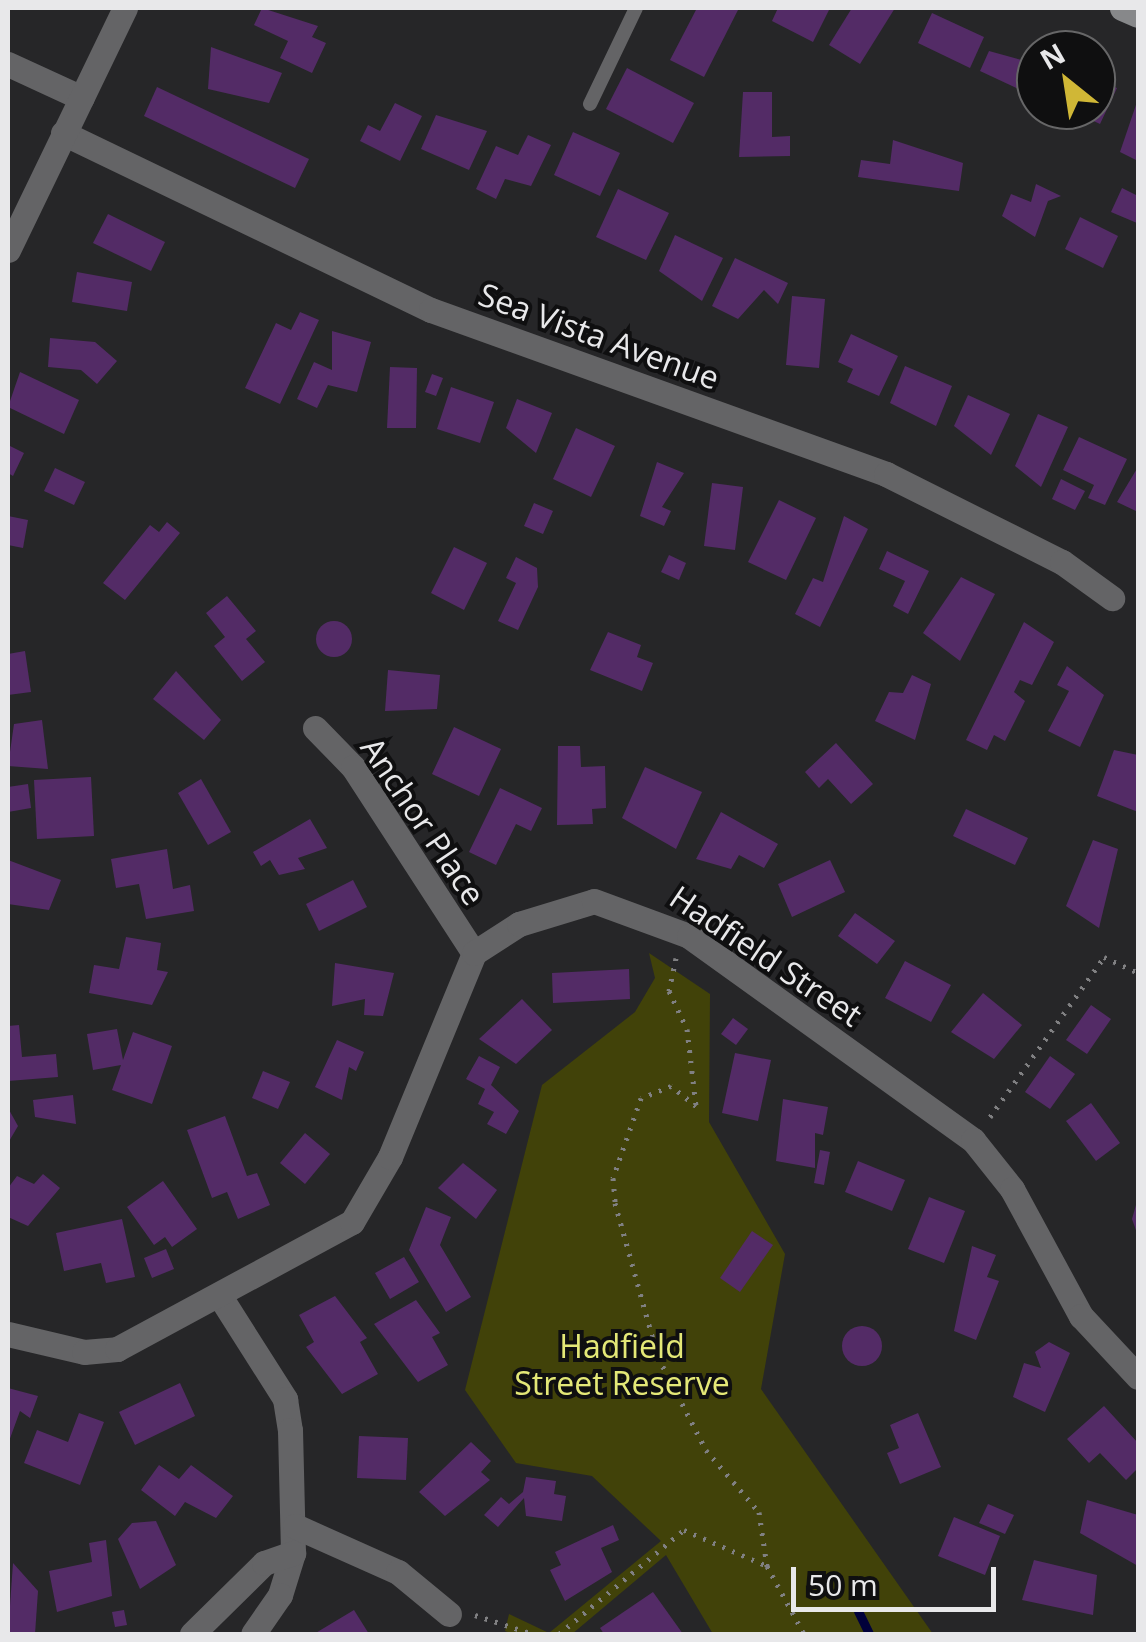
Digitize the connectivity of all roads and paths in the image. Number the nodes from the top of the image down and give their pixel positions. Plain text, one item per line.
1 (125, 8) edge
2 (636, 8) edge
3 (1122, 8) edge
4 (1138, 16) edge
5 (8, 64) edge
6 (82, 98) junction
7 (590, 104) dead end
8 (63, 133) junction
9 (8, 250) edge
10 (1112, 598) dead end
11 (315, 728) dead end
12 (474, 953) junction
13 (676, 958) dead end
14 (1138, 974) edge
15 (990, 1117) dead end
16 (221, 1298) junction
17 (8, 1334) edge
18 (1138, 1377) edge
19 (294, 1526) junction
20 (293, 1553) junction
21 (767, 1566) junction
22 (449, 1614) joint
23 (192, 1634) edge
24 (252, 1634) edge
25 (533, 1634) edge
26 (559, 1634) edge
27 (804, 1634) edge

1 - 6 street
2 - 7 lane
3 - 4 main road
5 - 6 street
6 - 8 street
8 - 9 street
8 - 10 street, Sea Vista Avenue
11 - 12 street, Anchor Place
12 - 16 street
12 - 18 street, Hadfield Street
13 - 21 path
14 - 15 path
16 - 17 street
16 - 19 street
19 - 20 street
19 - 22 street
20 - 23 street
20 - 24 street
21 - 26 path
21 - 27 path
22 - 25 path

